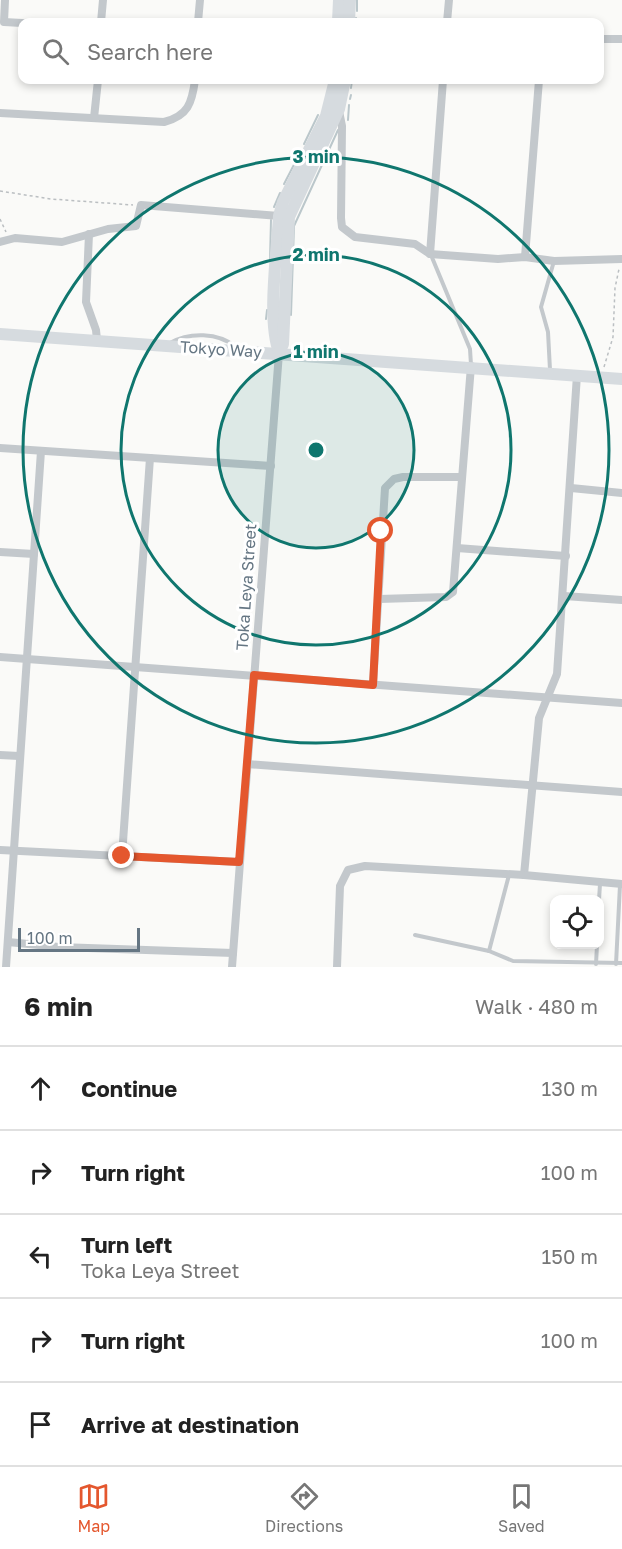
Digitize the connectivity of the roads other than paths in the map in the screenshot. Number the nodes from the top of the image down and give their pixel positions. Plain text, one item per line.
1 (5, 0) edge
2 (103, 0) edge
3 (200, 0) edge
4 (339, 0) edge
5 (350, 0) edge
6 (448, 0) edge
7 (101, 18) edge
8 (198, 18) edge
9 (338, 18) edge
10 (349, 18) edge
11 (447, 18) edge
12 (2, 22) edge
13 (18, 23) edge
14 (604, 39) edge
15 (622, 39) edge
16 (98, 84) edge
17 (194, 84) edge
18 (335, 84) edge
19 (343, 84) edge
20 (443, 84) edge
21 (538, 84) edge
22 (335, 106) junction
23 (0, 113) edge
24 (94, 118) junction
25 (279, 216) junction
26 (89, 234) junction
27 (0, 242) edge
28 (430, 254) junction
29 (525, 257) junction
30 (621, 259) edge
31 (554, 261) junction
32 (274, 318) junction
33 (284, 328) junction
34 (0, 334) edge
35 (97, 340) junction
36 (246, 352) junction
37 (279, 353) junction
38 (309, 354) junction
39 (471, 366) junction
40 (550, 374) junction
41 (577, 375) junction
42 (622, 379) edge
43 (0, 448) edge
44 (41, 451) junction
45 (150, 458) junction
46 (271, 466) junction
47 (461, 477) junction
48 (571, 488) junction
49 (622, 492) edge
50 (457, 548) junction
51 (0, 552) edge
52 (34, 554) junction
53 (566, 556) junction
54 (564, 596) junction
55 (379, 599) junction
56 (622, 600) edge
57 (0, 657) edge
58 (27, 659) junction
59 (135, 669) junction
60 (254, 675) junction
61 (373, 685) junction
62 (547, 699) junction
63 (622, 703) edge
64 (0, 755) edge
65 (19, 756) junction
66 (247, 764) junction
67 (533, 785) junction
68 (622, 792) edge
69 (0, 850) edge
70 (15, 851) junction
71 (122, 856) junction
72 (239, 862) junction
73 (509, 874) junction
74 (524, 875) junction
75 (600, 883) junction
76 (621, 884) edge
77 (599, 895) edge
78 (415, 935) dead end
79 (8, 942) junction
80 (597, 949) edge
81 (489, 951) junction
82 (233, 953) junction
83 (622, 963) edge
84 (596, 964) junction
85 (616, 964) junction
86 (6, 967) edge
87 (232, 967) edge
88 (337, 967) edge

1 - 12 street
2 - 7 street
3 - 8 street
4 - 9 main road
5 - 10 main road
6 - 11 street
12 - 13 street
14 - 15 street
16 - 24 street
17 - 24 street
18 - 22 main road
19 - 22 main road
20 - 28 street
21 - 29 street
22 - 25 main road
22 - 28 street
22 - 33 main road
23 - 24 street
25 - 26 street
25 - 32 main road
26 - 27 street
26 - 35 street
28 - 29 street
28 - 39 lane
29 - 31 street
30 - 31 street
31 - 40 lane
32 - 36 main road
32 - 37 main road
33 - 37 main road
33 - 38 main road
34 - 35 main road, Tokyo Way
35 - 36 main road, Tokyo Way
36 - 37 main road, Tokyo Way
37 - 38 main road, Tokyo Way
37 - 46 street, Toka Leya Street
38 - 39 main road, Tokyo Way
39 - 40 main road, Tokyo Way
39 - 47 street
40 - 41 main road, Tokyo Way
41 - 42 main road, Tokyo Way
41 - 48 street
43 - 44 street
44 - 45 street
44 - 52 street
45 - 46 street
45 - 59 street
46 - 60 street, Toka Leya Street
47 - 50 street
47 - 55 street
48 - 49 street
48 - 53 street
50 - 53 street
50 - 55 street
51 - 52 street
52 - 58 street
53 - 54 street
54 - 56 street
54 - 62 street
55 - 61 street
57 - 58 street
58 - 59 street
58 - 65 street
59 - 60 street
59 - 71 street
60 - 61 street
60 - 66 street, Toka Leya Street
61 - 62 street
62 - 63 street
62 - 67 street
64 - 65 street
65 - 70 street
66 - 67 street
66 - 72 street, Toka Leya Street
67 - 68 street
67 - 74 street
69 - 70 street
70 - 71 street
70 - 79 street
71 - 72 street
72 - 82 street, Toka Leya Street
73 - 74 street
73 - 81 lane
73 - 88 street
74 - 75 street
75 - 76 street
75 - 77 lane
76 - 85 lane
78 - 81 lane
79 - 82 street
79 - 86 street
80 - 84 lane
81 - 84 lane
82 - 87 street, Toka Leya Street
83 - 85 lane
84 - 85 lane

